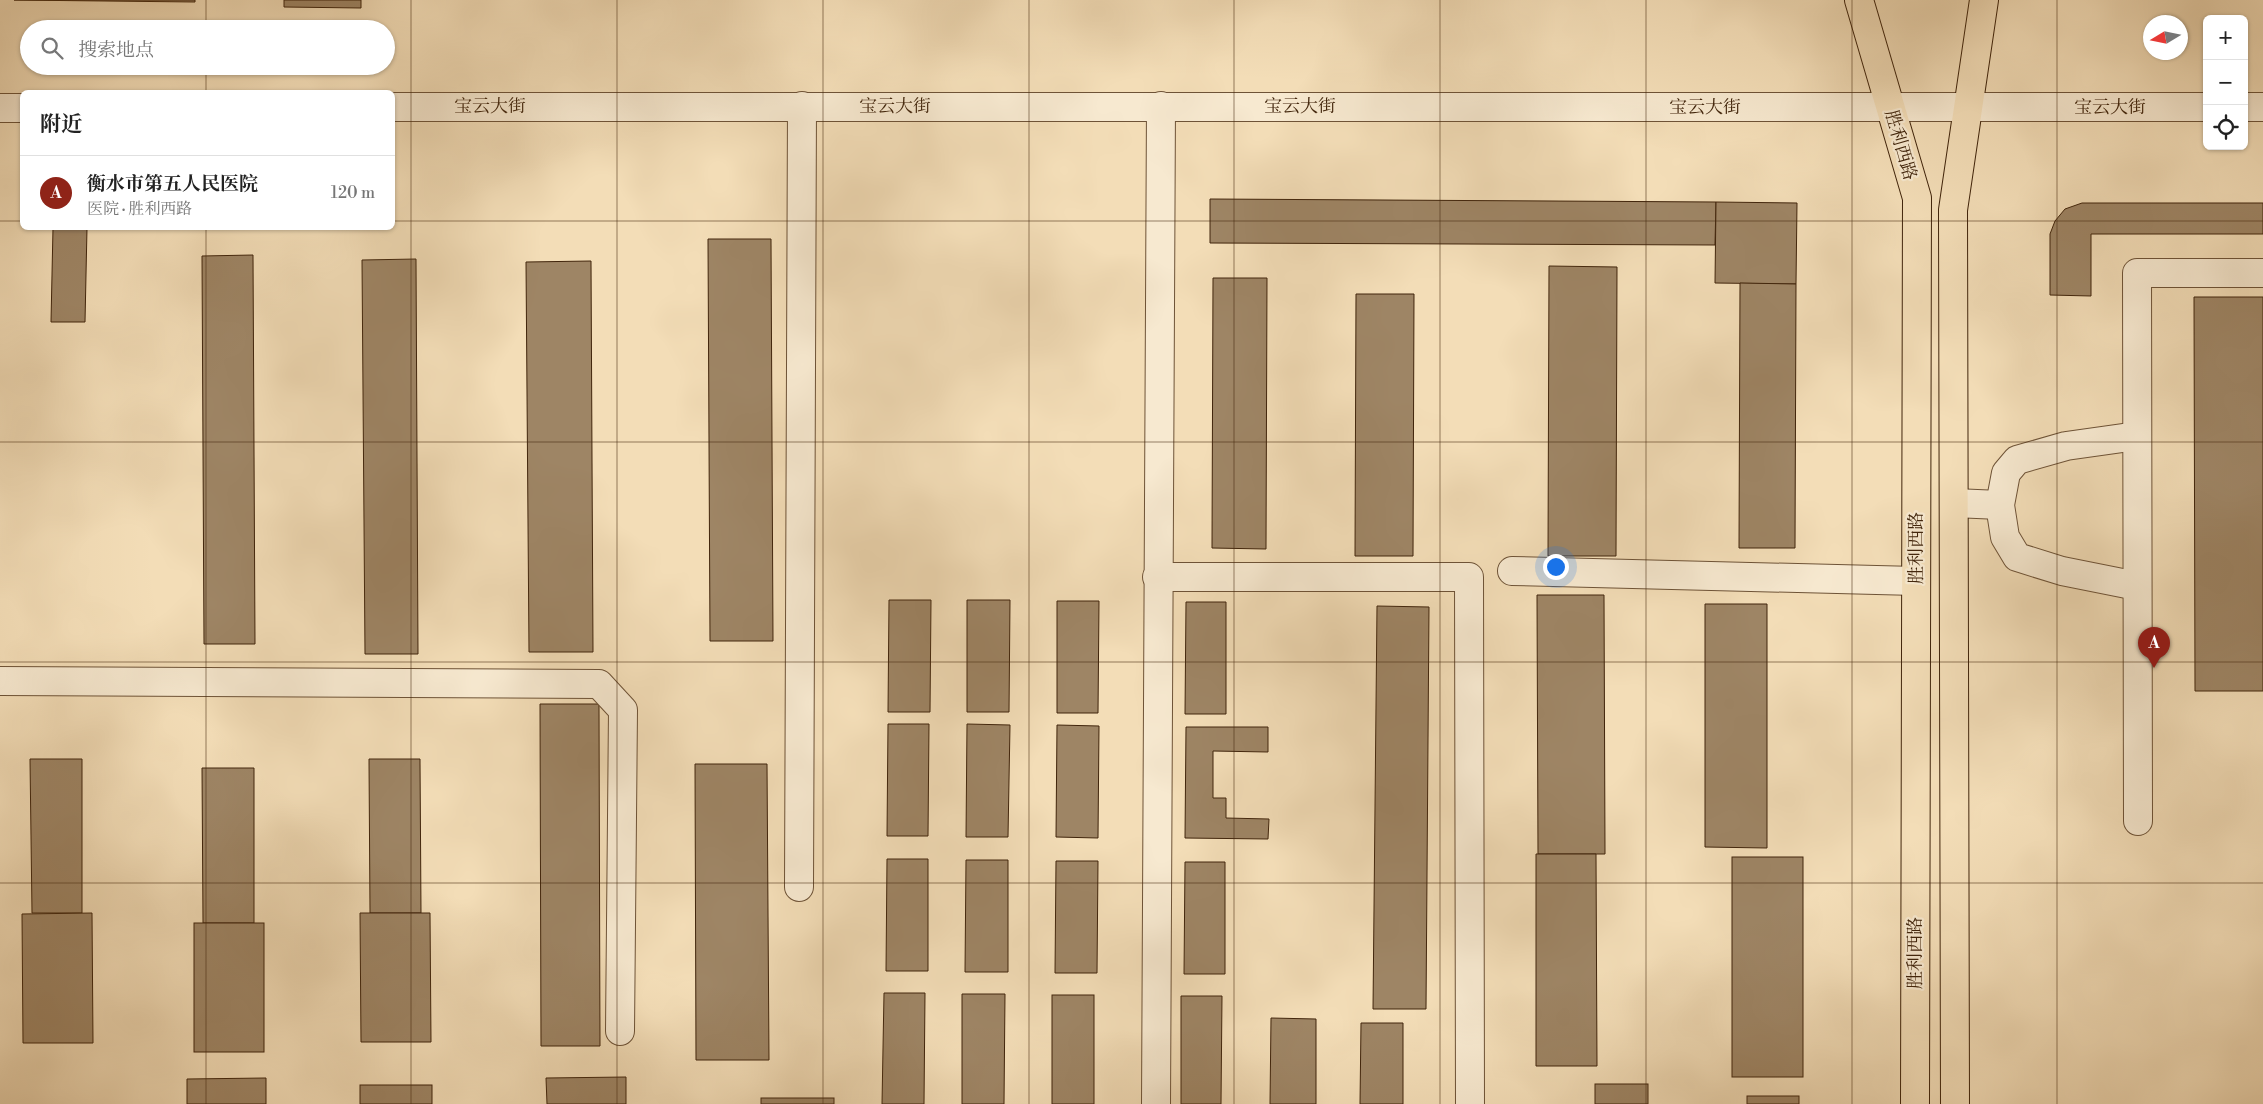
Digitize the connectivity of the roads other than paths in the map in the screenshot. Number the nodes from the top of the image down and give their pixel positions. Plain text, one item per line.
1 (1859, 0) edge
2 (1984, 0) edge
3 (802, 106) junction
4 (1161, 106) junction
5 (395, 107) edge
6 (1890, 107) junction
7 (1968, 107) junction
8 (2203, 107) edge
9 (2248, 107) edge
10 (2263, 107) edge
11 (0, 108) edge
12 (20, 108) edge
13 (2263, 273) edge
14 (2137, 436) junction
15 (1954, 503) junction
16 (2000, 505) junction
17 (1512, 570) dead end
18 (1157, 577) junction
19 (1916, 581) junction
20 (2138, 586) junction
21 (0, 681) edge
22 (2138, 821) dead end
23 (799, 887) dead end
24 (620, 1031) dead end
25 (1156, 1104) edge
26 (1470, 1104) edge
27 (1915, 1104) edge
28 (1955, 1104) edge

1 - 6 main road, 胜利西路
2 - 7 main road
3 - 4 street, 宝云大街
3 - 5 street, 宝云大街
3 - 23 street
4 - 6 street, 宝云大街
4 - 18 street
6 - 7 street, 宝云大街
6 - 19 main road, 胜利西路
7 - 8 street, 宝云大街
7 - 15 main road
9 - 10 street
11 - 12 street
13 - 14 street
14 - 16 street
14 - 20 street
15 - 16 street
15 - 28 main road
16 - 20 street
17 - 19 street
18 - 25 street
18 - 26 street
19 - 27 main road, 胜利西路
20 - 22 street
21 - 24 street

